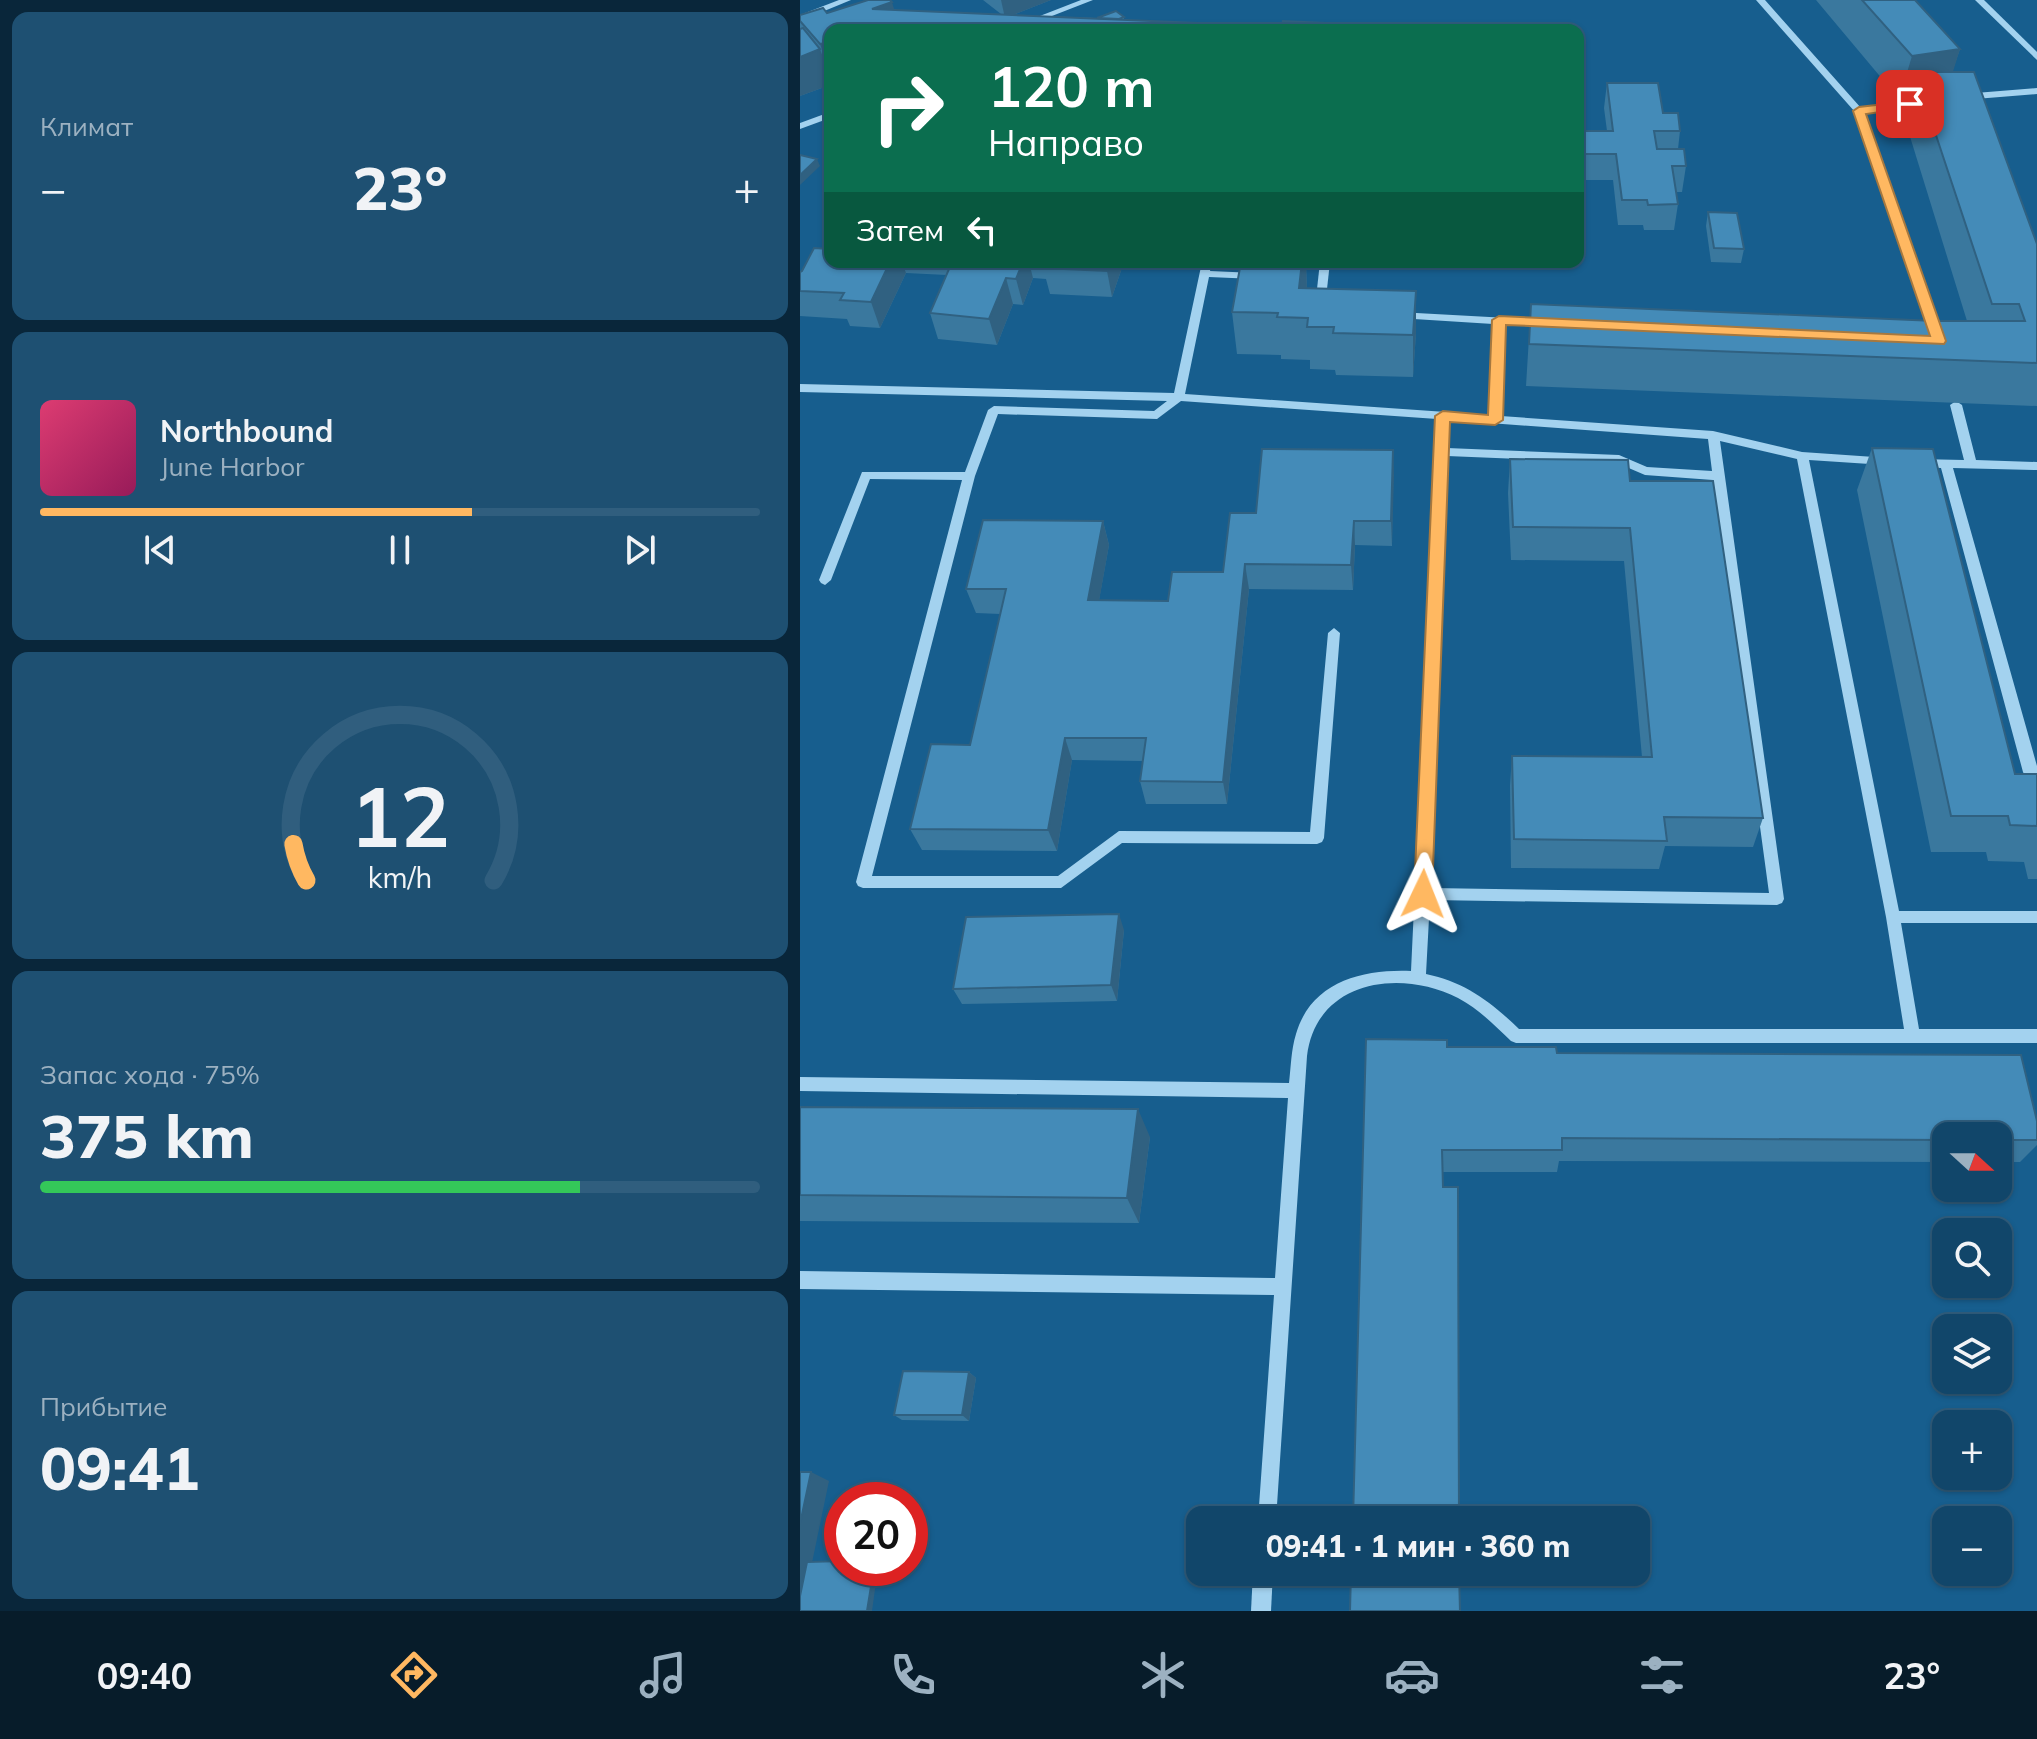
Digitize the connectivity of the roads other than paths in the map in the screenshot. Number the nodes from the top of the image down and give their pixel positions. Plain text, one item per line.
1 (847, 0) edge
2 (1089, 0) edge
3 (1760, 0) edge
4 (1979, 0) edge
5 (800, 18) edge
6 (1024, 24) edge
7 (2037, 57) edge
8 (2037, 91) edge
9 (1961, 97) junction
10 (1947, 99) edge
11 (1932, 101) edge
12 (1859, 111) junction
13 (1967, 112) edge
14 (824, 117) edge
15 (800, 126) edge
16 (1205, 268) edge
17 (1324, 268) edge
18 (1263, 276) edge
19 (1307, 277) dead end
20 (1322, 278) junction
21 (1335, 311) edge
22 (1380, 313) edge
23 (1499, 320) junction
24 (1562, 323) edge
25 (1923, 340) edge
26 (800, 388) edge
27 (1179, 397) junction
28 (1956, 405) edge
29 (1443, 416) junction
30 (1495, 420) junction
31 (1713, 435) junction
32 (1441, 452) junction
33 (1802, 456) junction
34 (1946, 464) junction
35 (1971, 465) junction
36 (2037, 466) edge
37 (969, 476) junction
38 (1719, 476) junction
39 (825, 580) dead end
40 (1334, 633) dead end
41 (2037, 772) edge
42 (1423, 894) junction
43 (1893, 917) junction
44 (2037, 917) edge
45 (1418, 980) junction
46 (2037, 1036) edge
47 (1913, 1037) junction
48 (800, 1084) edge
49 (1296, 1091) junction
50 (800, 1280) edge
51 (1281, 1287) junction
52 (1268, 1506) edge
53 (1262, 1586) edge
54 (1261, 1611) edge

1 - 5 street
2 - 6 street
3 - 12 street
4 - 7 street
8 - 9 street
9 - 10 street
9 - 13 street
11 - 12 street
12 - 25 street
14 - 15 street
16 - 18 street
16 - 27 street
17 - 20 street
19 - 20 street
20 - 21 street
22 - 23 street
23 - 24 street
23 - 30 street
26 - 27 street
27 - 29 street
27 - 37 street
28 - 35 street
29 - 30 street
29 - 32 street
30 - 31 street
31 - 33 street
31 - 38 street
32 - 38 street
32 - 42 street
33 - 34 street
33 - 43 street
34 - 35 street
34 - 41 street
35 - 36 street
37 - 39 street
37 - 40 street
38 - 42 street
42 - 45 street
43 - 44 street
43 - 47 street
45 - 47 street
45 - 49 street
46 - 47 street
48 - 49 street
49 - 51 street
50 - 51 street
51 - 52 street
53 - 54 street

